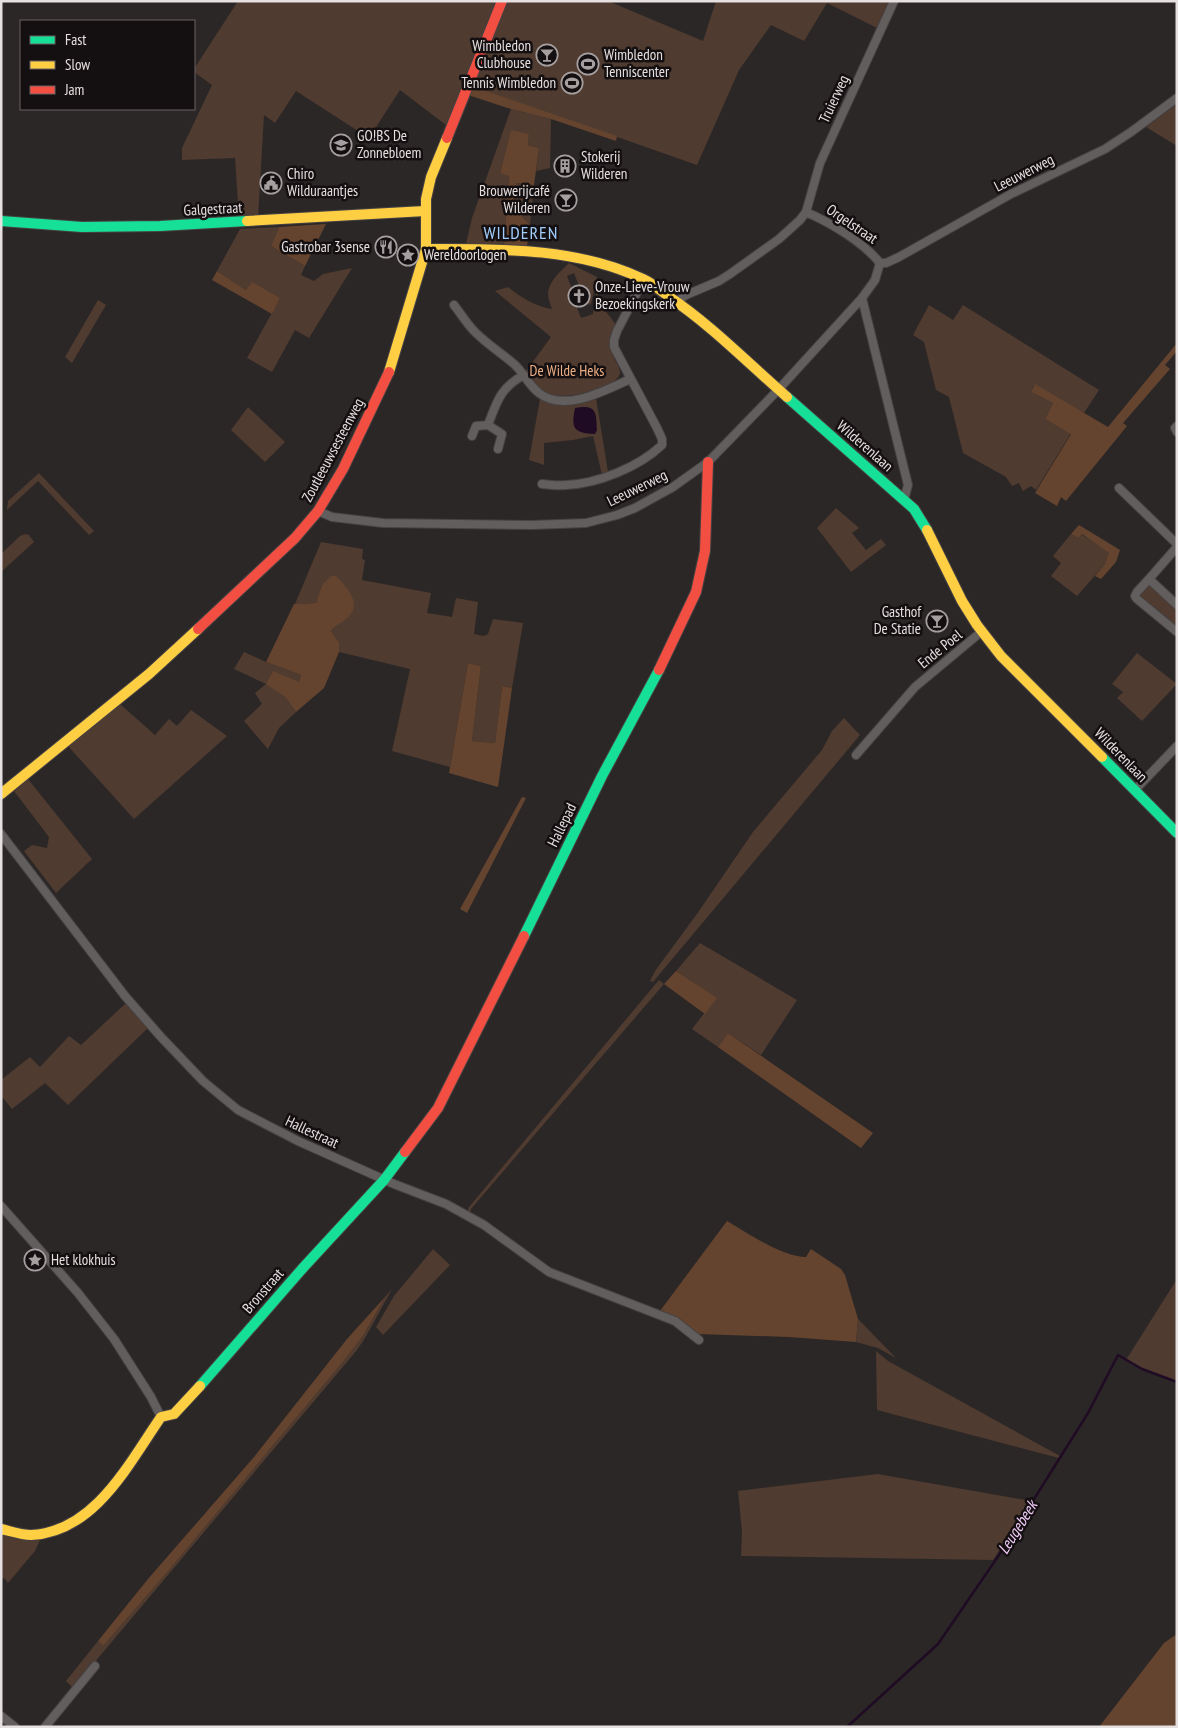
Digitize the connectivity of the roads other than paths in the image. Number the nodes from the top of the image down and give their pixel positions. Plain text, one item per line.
1 (502, 1) edge
2 (894, 1) edge
3 (1177, 98) edge
4 (426, 211) junction
5 (806, 212) junction
6 (1, 221) edge
7 (426, 249) junction
8 (880, 263) junction
9 (644, 279) junction
10 (862, 298) junction
11 (677, 301) junction
12 (454, 305) dead end
13 (524, 375) junction
14 (630, 379) junction
15 (778, 390) junction
16 (488, 425) junction
17 (1177, 426) edge
18 (1177, 432) edge
19 (472, 436) dead end
20 (498, 449) dead end
21 (708, 462) junction
22 (542, 484) dead end
23 (1119, 488) dead end
24 (904, 500) junction
25 (318, 511) junction
26 (1177, 546) edge
27 (1149, 579) junction
28 (1177, 605) edge
29 (981, 632) junction
30 (1177, 632) edge
31 (1177, 746) edge
32 (856, 755) dead end
33 (1135, 790) junction
34 (1, 794) edge
35 (1177, 833) edge
36 (1, 834) edge
37 (384, 1180) junction
38 (1, 1206) edge
39 (699, 1340) dead end
40 (162, 1417) junction
41 (1, 1529) edge
42 (95, 1666) dead end
43 (1, 1716) edge
44 (15, 1727) edge
45 (44, 1727) edge

1 - 4 street, Zoutleeuwsesteenweg
2 - 5 street, Truierweg
3 - 8 street, Leeuwerweg
4 - 6 street, Galgestraat
4 - 7 street, Zoutleeuwsesteenweg
5 - 8 street, Orgelstraat
5 - 11 street, Orgelstraat
7 - 9 street, Wilderenlaan
7 - 25 street, Zoutleeuwsesteenweg
8 - 10 street, Orgelstraat
9 - 11 street, Wilderenlaan
9 - 14 street
10 - 15 street, Leeuwerweg
10 - 24 street
11 - 15 street, Wilderenlaan
12 - 13 street
13 - 14 street
13 - 16 street
14 - 22 street
15 - 21 street, Leeuwerweg
15 - 24 street, Wilderenlaan
16 - 19 street
16 - 20 street
17 - 18 street
21 - 25 street, Leeuwerweg
21 - 37 street, Hallepad
23 - 26 street
24 - 29 street, Wilderenlaan
25 - 34 street, Zoutleeuwsesteenweg
26 - 27 street
27 - 28 street
27 - 30 street
29 - 32 street, Ende Poel
29 - 33 street, Wilderenlaan
31 - 33 street
33 - 35 street, Wilderenlaan
36 - 37 street, Hallestraat
37 - 39 street, Hallestraat
37 - 40 street, Bronstraat
38 - 40 street
40 - 41 street, Bronstraat
42 - 45 street
43 - 44 street

